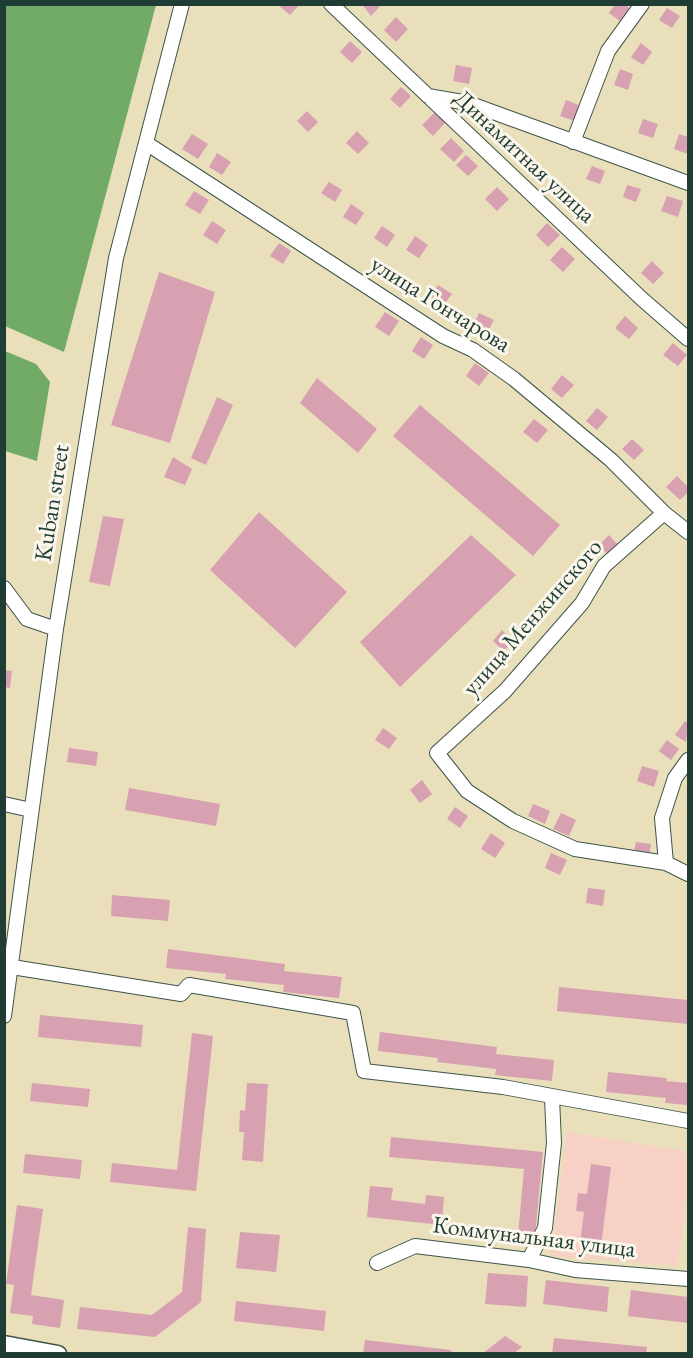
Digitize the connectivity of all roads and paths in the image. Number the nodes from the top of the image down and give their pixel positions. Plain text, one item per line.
1 (182, 4) edge
2 (331, 4) edge
3 (642, 4) edge
4 (428, 96) junction
5 (573, 142) junction
6 (146, 143) junction
7 (688, 183) edge
8 (688, 339) edge
9 (664, 513) junction
10 (688, 532) edge
11 (4, 588) edge
12 (56, 629) junction
13 (688, 760) edge
14 (4, 804) edge
15 (31, 810) junction
16 (666, 863) junction
17 (688, 874) edge
18 (12, 967) junction
19 (4, 1016) edge
20 (552, 1098) junction
21 (688, 1121) edge
22 (529, 1260) junction
23 (377, 1263) dead end
24 (688, 1279) edge
25 (4, 1344) edge
26 (58, 1353) edge

1 - 6 street, Kuban street
2 - 4 street, Динамитная улица
3 - 5 street
4 - 5 street
4 - 8 street, Динамитная улица
5 - 7 street
6 - 9 street, улица Гончарова
6 - 12 street, Kuban street
9 - 10 street, улица Гончарова
9 - 16 street, улица Менжинского
11 - 12 street
12 - 15 street, Kuban street
13 - 16 street
14 - 15 street
15 - 18 street, Kuban street
16 - 17 street
18 - 19 street, Kuban street
18 - 20 street
20 - 21 street
20 - 22 street
22 - 23 street, Коммунальная улица
22 - 24 street, Коммунальная улица
25 - 26 main road

